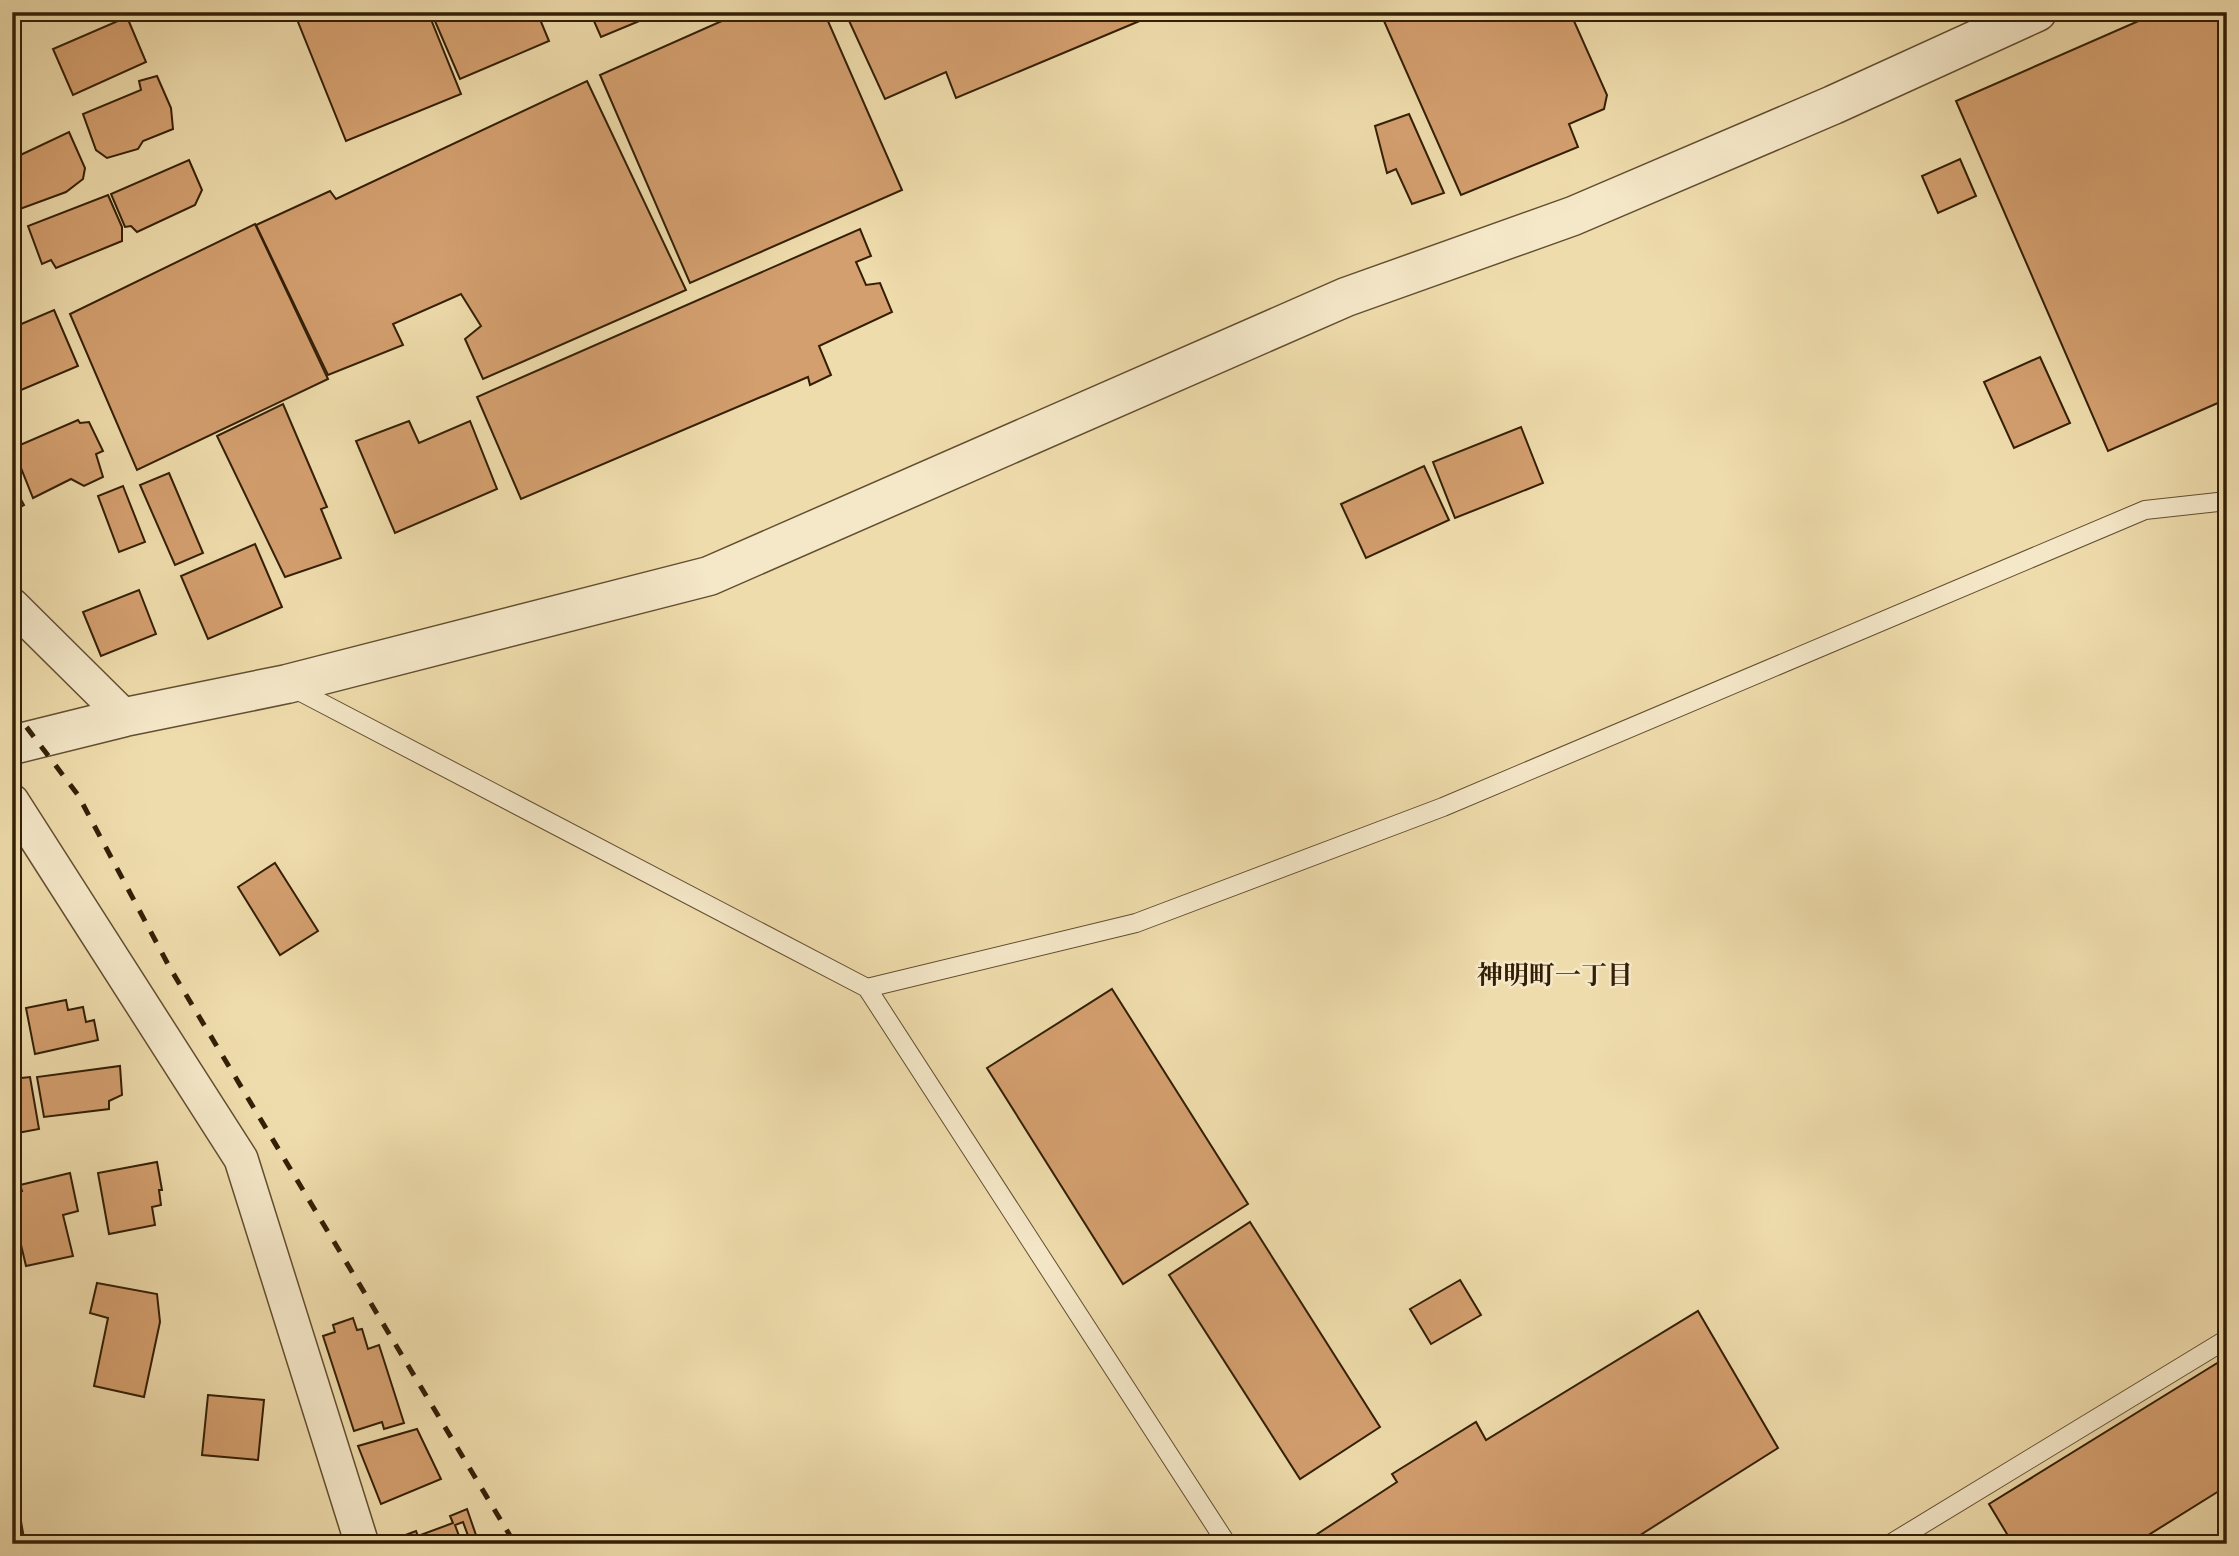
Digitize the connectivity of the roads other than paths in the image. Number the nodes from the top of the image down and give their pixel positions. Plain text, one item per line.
1 (2037, 12) edge
2 (2227, 501) edge
3 (12, 605) edge
4 (287, 684) junction
5 (125, 717) junction
6 (12, 745) edge
7 (12, 801) edge
8 (867, 988) junction
9 (2227, 1339) edge
10 (362, 1544) edge
11 (1227, 1544) edge
12 (1890, 1544) edge

1 - 4 street
2 - 8 lane
3 - 5 street
4 - 5 street
4 - 8 lane
5 - 6 street
7 - 10 street
8 - 11 lane
9 - 12 lane

